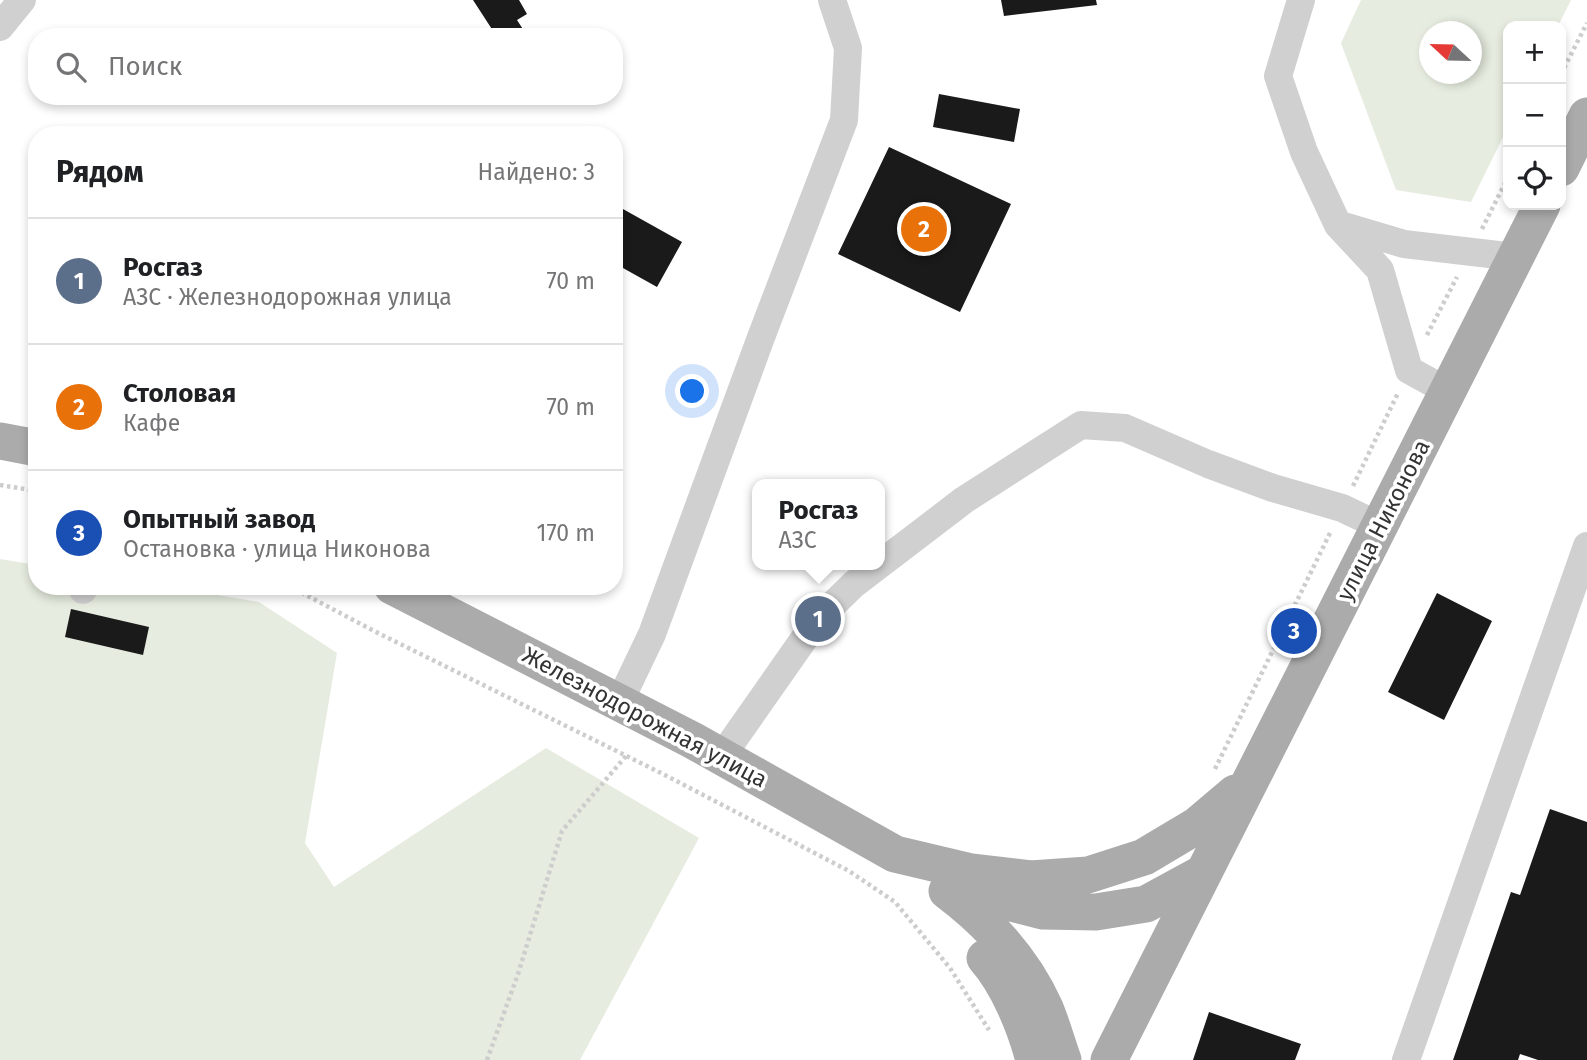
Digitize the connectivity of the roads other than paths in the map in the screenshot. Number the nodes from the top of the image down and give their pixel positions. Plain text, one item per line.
1 (22, 0) edge
2 (832, 0) edge
3 (1301, 0) edge
4 (0, 27) edge
5 (1587, 116) edge
6 (1566, 158) edge
7 (1540, 210) edge
8 (1338, 225) junction
9 (1516, 257) junction
10 (1449, 392) junction
11 (0, 441) edge
12 (28, 446) edge
13 (1380, 526) junction
14 (1587, 545) edge
15 (885, 561) edge
16 (873, 570) edge
17 (410, 595) edge
18 (619, 703) junction
19 (722, 756) junction
20 (1249, 781) junction
21 (895, 854) junction
22 (1203, 873) junction
23 (1034, 1060) edge
24 (1063, 1060) edge
25 (1109, 1060) edge
26 (1406, 1060) edge

1 - 4 lane
2 - 18 lane
3 - 8 lane
5 - 6 main road
7 - 9 main road, улица Никонова
8 - 9 lane
8 - 10 lane
9 - 10 main road, улица Никонова
10 - 13 main road, улица Никонова
11 - 12 main road
13 - 15 lane
13 - 20 main road, улица Никонова
14 - 26 lane
16 - 19 lane
17 - 18 main road, Железнодорожная улица
18 - 19 main road, Железнодорожная улица
19 - 21 main road, Железнодорожная улица
20 - 21 main road, Железнодорожная улица
20 - 22 main road, улица Никонова
21 - 22 main road
21 - 23 main road, Железнодорожная улица
21 - 24 main road
22 - 25 main road, улица Никонова

